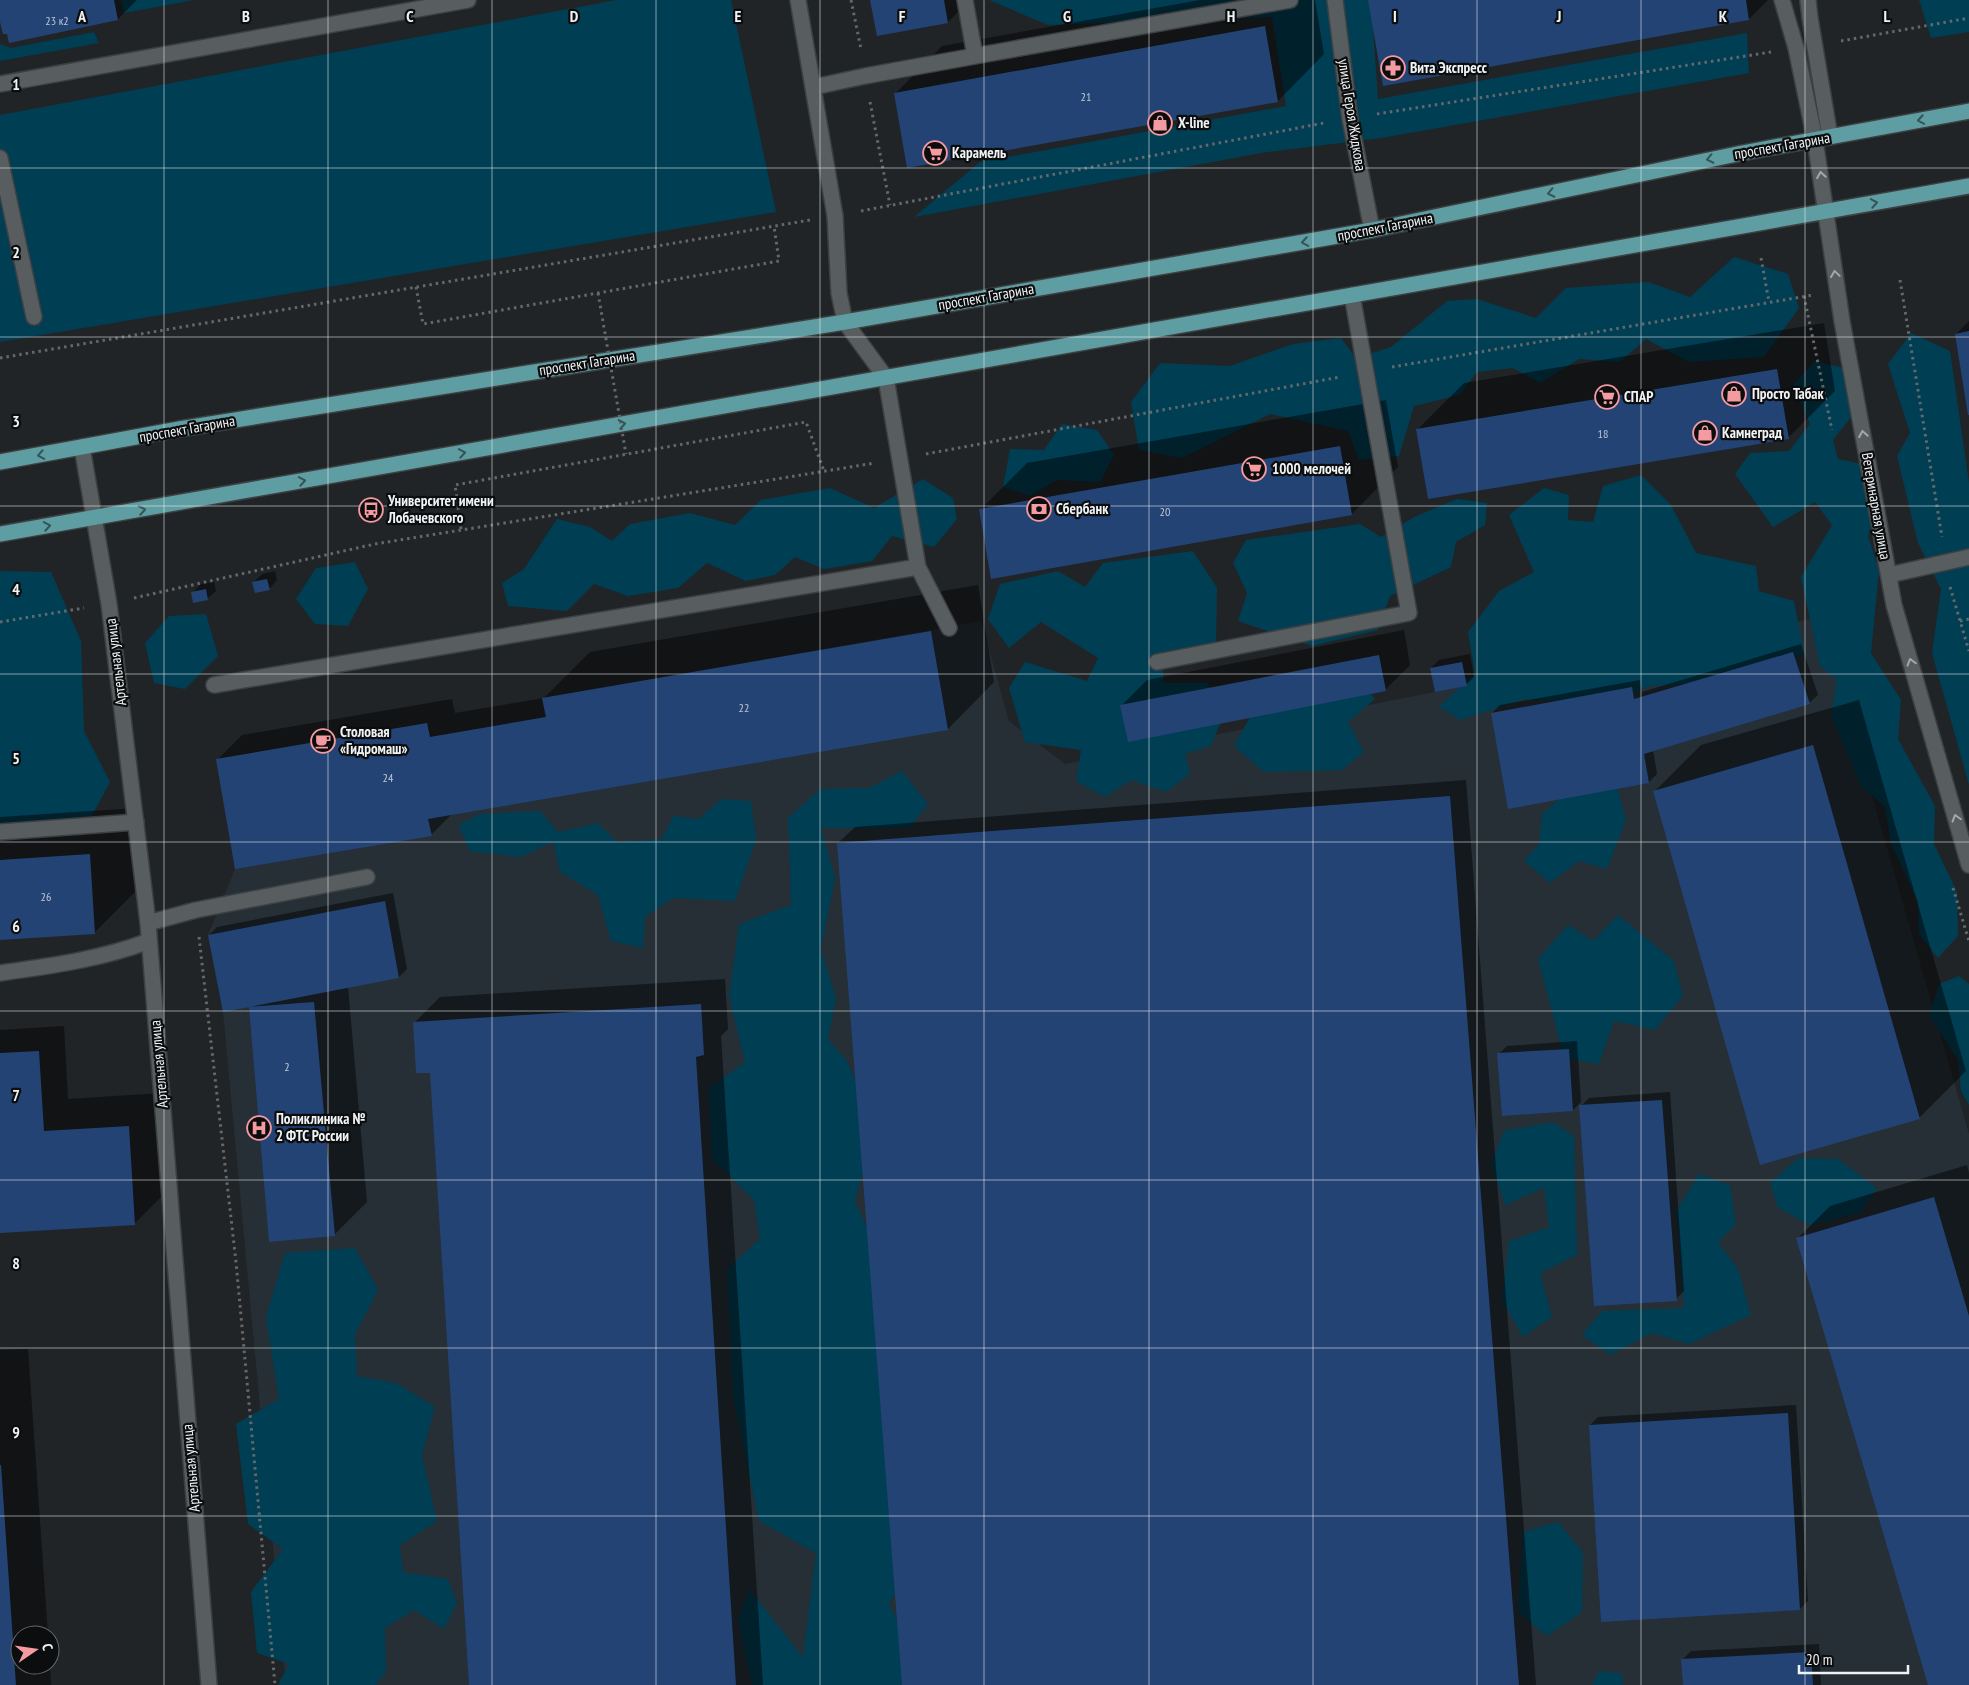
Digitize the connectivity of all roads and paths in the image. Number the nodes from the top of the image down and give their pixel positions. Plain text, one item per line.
1 (468, 0) edge
2 (798, 0) edge
3 (965, 0) edge
4 (1290, 0) edge
5 (1335, 0) edge
6 (1782, 0) edge
7 (1808, 0) edge
8 (1969, 18) edge
9 (1815, 45) junction
10 (975, 56) junction
11 (0, 84) edge
12 (814, 88) junction
13 (1969, 112) edge
14 (1830, 137) junction
15 (1815, 140) junction
16 (0, 158) edge
17 (1969, 186) edge
18 (1826, 211) junction
19 (835, 216) junction
20 (774, 225) junction
21 (1372, 230) junction
22 (1761, 258) dead end
23 (1900, 280) dead end
24 (416, 287) junction
25 (598, 293) junction
26 (1352, 295) junction
27 (1769, 302) dead end
28 (34, 317) dead end
29 (845, 322) junction
30 (0, 358) edge
31 (886, 378) junction
32 (82, 447) junction
33 (626, 454) junction
34 (899, 459) junction
35 (0, 462) edge
36 (824, 471) junction
37 (94, 518) junction
38 (461, 530) junction
39 (0, 534) edge
40 (1969, 557) edge
41 (1946, 562) junction
42 (918, 567) junction
43 (1889, 575) junction
44 (109, 604) junction
45 (1969, 619) edge
46 (1960, 621) junction
47 (0, 622) edge
48 (949, 628) dead end
49 (1969, 651) edge
50 (1157, 662) dead end
51 (214, 684) dead end
52 (136, 822) junction
53 (0, 832) edge
54 (1969, 865) edge
55 (368, 877) dead end
56 (196, 910) junction
57 (148, 923) junction
58 (149, 941) junction
59 (0, 973) edge
60 (209, 1685) edge
61 (275, 1685) edge

1 - 11 street
2 - 12 street
3 - 10 street
4 - 10 street
5 - 21 street, улица Героя Жидкова
6 - 15 street, Ветеринарная улица
7 - 9 street
8 - 9 path
9 - 14 street
10 - 12 street
12 - 19 street
13 -> 14 main road, проспект Гагарина
14 - 15 main road, проспект Гагарина
18 -> 15 street, Ветеринарная улица
15 -> 21 main road, проспект Гагарина
16 - 28 street
18 -> 17 main road
18 - 26 main road
43 -> 18 street, Ветеринарная улица
19 - 20 path
19 - 29 street
20 - 24 path
20 - 25 path
21 -> 29 main road, проспект Гагарина
22 - 27 path
23 - 41 path
24 - 25 path
24 - 30 path
25 - 33 path, bridge
26 - 31 main road
26 - 50 street
29 - 31 street
29 - 32 main road, проспект Гагарина
31 - 34 street
37 -> 31 main road
32 -> 35 main road, проспект Гагарина
32 - 37 street, Артельная улица
33 - 36 path
33 - 38 path
34 - 36 path
34 - 42 street
36 - 38 path
39 -> 37 main road
37 - 44 street, Артельная улица
38 - 44 path
40 - 41 street
41 - 43 street
41 - 46 path
42 - 48 street
42 - 51 street
54 -> 43 street, Ветеринарная улица
44 - 47 path
44 - 52 street, Артельная улица
45 - 46 path
46 - 49 path
52 - 53 street
52 - 57 street, Артельная улица
55 - 56 street
56 - 57 street
56 - 61 path
57 - 58 street, Артельная улица
58 - 59 street
58 - 60 street, Артельная улица

